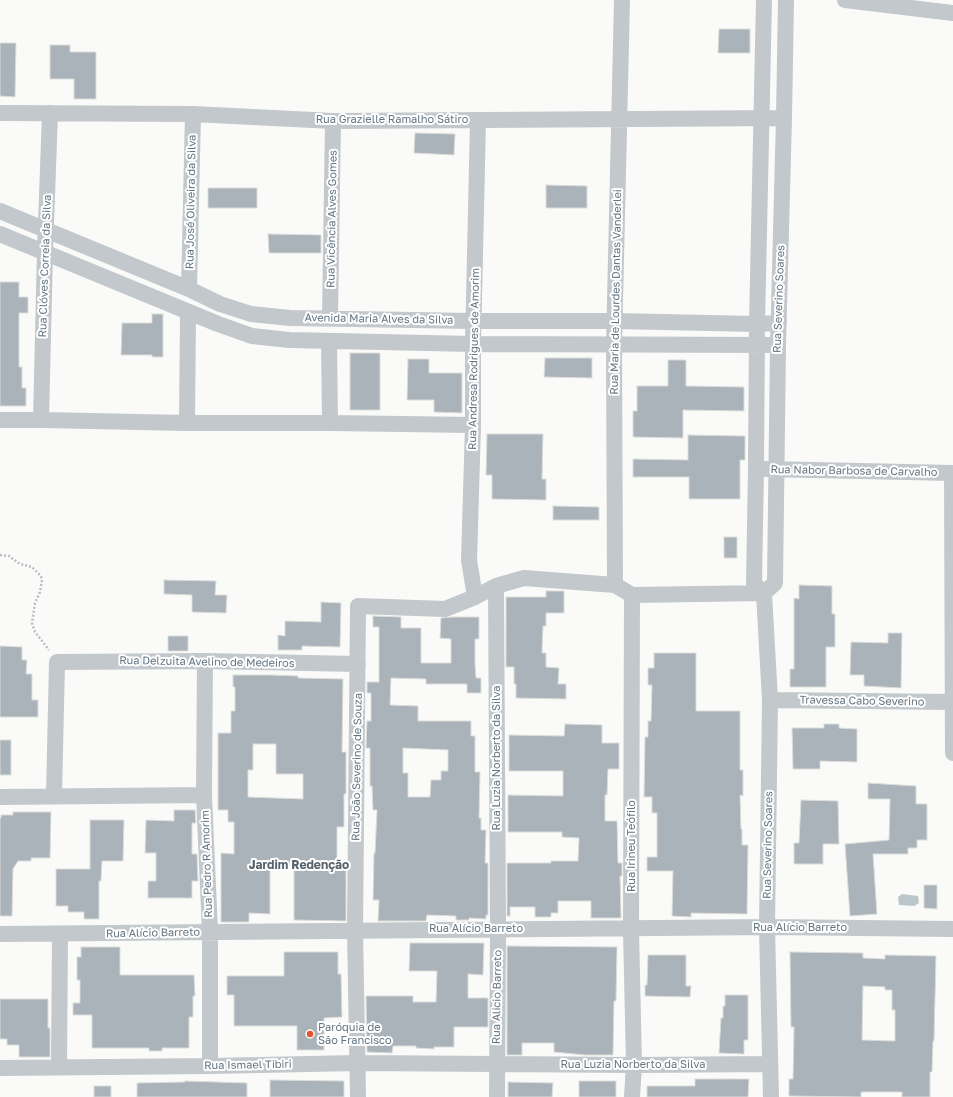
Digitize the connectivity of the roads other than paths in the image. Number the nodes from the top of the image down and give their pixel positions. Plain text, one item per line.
1 (622, 0) edge
2 (764, 0) edge
3 (845, 0) edge
4 (789, 2) edge
5 (953, 13) edge
6 (763, 21) junction
7 (0, 113) edge
8 (50, 113) junction
9 (193, 114) junction
10 (762, 118) junction
11 (784, 118) junction
12 (619, 120) junction
13 (333, 121) junction
14 (478, 121) junction
15 (0, 211) edge
16 (46, 231) junction
17 (0, 234) edge
18 (45, 252) junction
19 (189, 289) junction
20 (188, 312) junction
21 (330, 318) junction
22 (474, 321) junction
23 (615, 321) junction
24 (779, 323) junction
25 (757, 324) junction
26 (329, 341) junction
27 (473, 344) junction
28 (614, 344) junction
29 (757, 344) junction
30 (778, 345) junction
31 (0, 420) edge
32 (41, 420) junction
33 (330, 423) junction
34 (187, 424) junction
35 (473, 425) junction
36 (756, 468) junction
37 (777, 470) junction
38 (952, 473) edge
39 (615, 585) junction
40 (496, 586) junction
41 (764, 593) junction
42 (632, 595) junction
43 (475, 598) junction
44 (204, 661) junction
45 (358, 664) junction
46 (770, 700) junction
47 (953, 702) edge
48 (953, 753) edge
49 (204, 795) junction
50 (54, 796) junction
51 (0, 797) edge
52 (767, 927) junction
53 (498, 929) junction
54 (631, 929) junction
55 (953, 929) edge
56 (355, 931) junction
57 (210, 932) junction
58 (0, 934) edge
59 (60, 934) junction
60 (358, 1063) junction
61 (496, 1064) junction
62 (770, 1064) junction
63 (634, 1065) junction
64 (210, 1066) junction
65 (59, 1067) junction
66 (0, 1068) edge
67 (358, 1097) edge
68 (497, 1097) edge
69 (632, 1097) edge
70 (771, 1097) edge

1 - 12 street, Rua Maria de Lourdes Dantas Vanderlei
2 - 6 street, Rua Severino Soares
3 - 5 street
4 - 6 street
4 - 11 street, Rua Severino Soares
6 - 10 street, Rua Severino Soares
7 - 8 street, Rua Grazielle Ramalho Sátiro
8 - 9 street, Rua Grazielle Ramalho Sátiro
8 - 16 street, Rua Clóves Correia da Silva
9 - 13 street, Rua Grazielle Ramalho Sátiro
9 - 19 street, Rua José Oliveira da Silva
10 - 11 street, Rua Grazielle Ramalho Sátiro
10 - 12 street, Rua Grazielle Ramalho Sátiro
10 - 25 street, Rua Severino Soares
11 - 24 street, Rua Severino Soares
12 - 14 street, Rua Grazielle Ramalho Sátiro
12 - 23 street, Rua Maria de Lourdes Dantas Vanderlei
13 - 14 street, Rua Grazielle Ramalho Sátiro
13 - 21 street, Rua Vicência Alves Gomes
14 - 22 street, Rua Andresa Rodrigues de Amorim
15 - 16 street, Avenida Maria Alves da Silva
16 - 18 street, Rua Clóves Correia da Silva
16 - 19 street, Avenida Maria Alves da Silva
17 - 18 street, Avenida Maria Alves da Silva
18 - 20 street, Avenida Maria Alves da Silva
18 - 32 street, Rua Clóves Correia da Silva
19 - 21 street, Avenida Maria Alves da Silva
20 - 26 street, Avenida Maria Alves da Silva
20 - 34 street
21 - 22 street, Avenida Maria Alves da Silva
22 - 23 street, Avenida Maria Alves da Silva
22 - 27 street, Rua Andresa Rodrigues de Amorim
23 - 25 street, Avenida Maria Alves da Silva
23 - 28 street, Rua Maria de Lourdes Dantas Vanderlei
24 - 25 street, Avenida Maria Alves da Silva
24 - 30 street, Rua Severino Soares
25 - 29 street, Rua Severino Soares
26 - 27 street, Avenida Maria Alves da Silva
26 - 33 street
27 - 28 street, Avenida Maria Alves da Silva
27 - 35 street, Rua Andresa Rodrigues de Amorim
28 - 29 street, Avenida Maria Alves da Silva
28 - 39 street, Rua Maria de Lourdes Dantas Vanderlei
29 - 30 street, Avenida Maria Alves da Silva
29 - 36 street, Rua Severino Soares
30 - 37 street, Rua Severino Soares
31 - 32 street
32 - 34 street
33 - 34 street
33 - 35 street
35 - 43 street, Rua Andresa Rodrigues de Amorim
36 - 37 street, Rua Nabor Barbosa de Carvalho
36 - 41 street, Rua Severino Soares
37 - 38 street, Rua Nabor Barbosa de Carvalho
37 - 41 street, Rua Severino Soares
38 - 47 street
39 - 40 street
39 - 42 street
40 - 43 street
40 - 53 street, Rua Luzia Norberto da Silva
41 - 42 street
41 - 46 street, Rua Severino Soares
42 - 54 street, Rua Irineu Teófilo
43 - 45 street, Rua João Severino de Souza
44 - 45 street, Rua Delzuita Avelino de Medeiros
44 - 49 street, Rua Pedro R Amorim
44 - 50 street, Rua Delzuita Avelino de Medeiros
45 - 56 street, Rua João Severino de Souza
46 - 47 street, Travessa Cabo Severino
46 - 52 street, Rua Severino Soares
47 - 48 street
49 - 50 street
49 - 57 street, Rua Pedro R Amorim
50 - 51 street
52 - 54 street, Rua Alício Barreto
52 - 55 street, Rua Alício Barreto
52 - 62 street, Rua Severino Soares
53 - 54 street, Rua Alício Barreto
53 - 56 street, Rua Alício Barreto
53 - 61 street, Rua Alicio Barreto
54 - 63 street, Rua Irineu Teófilo
56 - 57 street, Rua Alício Barreto
56 - 60 street, Rua João Severino de Souza
57 - 59 street, Rua Alício Barreto
57 - 64 street, Rua Pedro R Amorim
58 - 59 street, Rua Alício Barreto
59 - 65 street
60 - 61 street, Rua Ismael Tibiri
60 - 64 street, Rua Ismael Tibiri
60 - 67 street, Rua João Severino de Souza
61 - 63 street, Rua Luzia Norberto da Silva
61 - 68 street
62 - 63 street, Rua Luzia Norberto da Silva
62 - 70 street, Rua Severino Soares
63 - 69 street, Rua Irineu Teófilo
64 - 65 street, Rua Ismael Tibiri
65 - 66 street, Rua Ismael Tibiri

